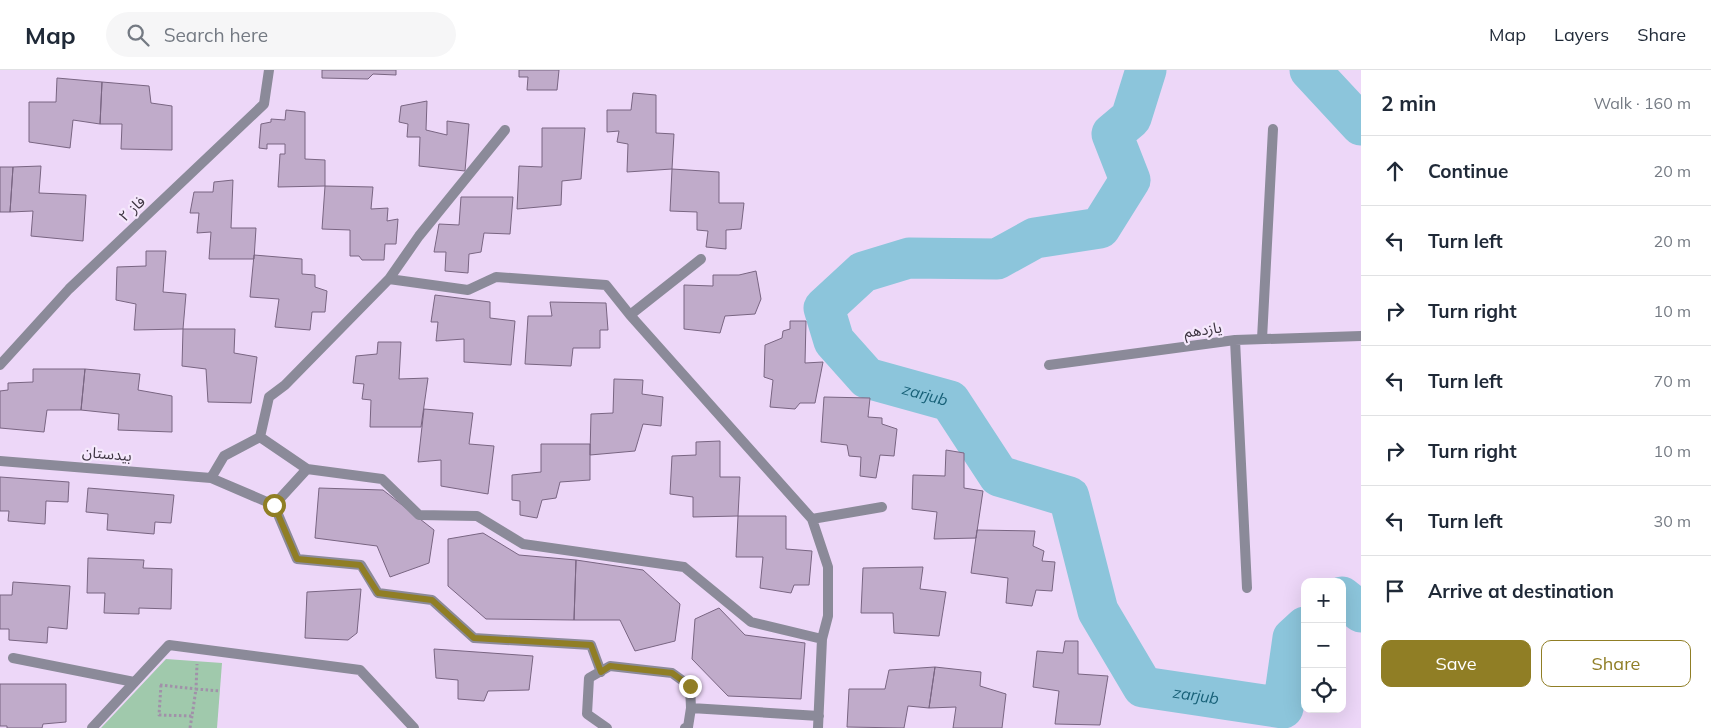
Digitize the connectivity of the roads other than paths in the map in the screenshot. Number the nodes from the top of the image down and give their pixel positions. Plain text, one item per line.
1 (269, 70) edge
2 (1273, 129) dead end
3 (504, 130) dead end
4 (701, 258) dead end
5 (388, 279) junction
6 (630, 315) junction
7 (1361, 336) edge
8 (1262, 339) junction
9 (1235, 340) junction
10 (0, 364) edge
11 (1050, 365) dead end
12 (260, 437) junction
13 (0, 461) edge
14 (307, 469) junction
15 (211, 478) junction
16 (274, 505) junction
17 (882, 508) dead end
18 (812, 519) junction
19 (1247, 588) dead end
20 (822, 639) junction
21 (13, 658) dead end
22 (601, 672) junction
23 (134, 682) junction
24 (690, 708) junction
25 (819, 716) junction
26 (92, 728) edge
27 (414, 728) edge
28 (607, 728) edge
29 (685, 728) edge
30 (818, 728) edge

1 - 10 street, فاز ۲
2 - 8 street
3 - 5 street
4 - 6 street
5 - 6 street
5 - 12 street
6 - 18 street
7 - 8 street, یازدهم
8 - 9 street, یازدهم
9 - 11 street, یازدهم
9 - 19 street
12 - 14 street
12 - 15 street
13 - 15 street, بیدستان
14 - 16 street
14 - 20 street
15 - 16 street, بیدستان
16 - 22 street
17 - 18 street
18 - 20 street
20 - 25 street
21 - 23 street
22 - 24 street
22 - 28 street
23 - 26 street
23 - 27 street
24 - 25 street
24 - 29 street
25 - 30 street

